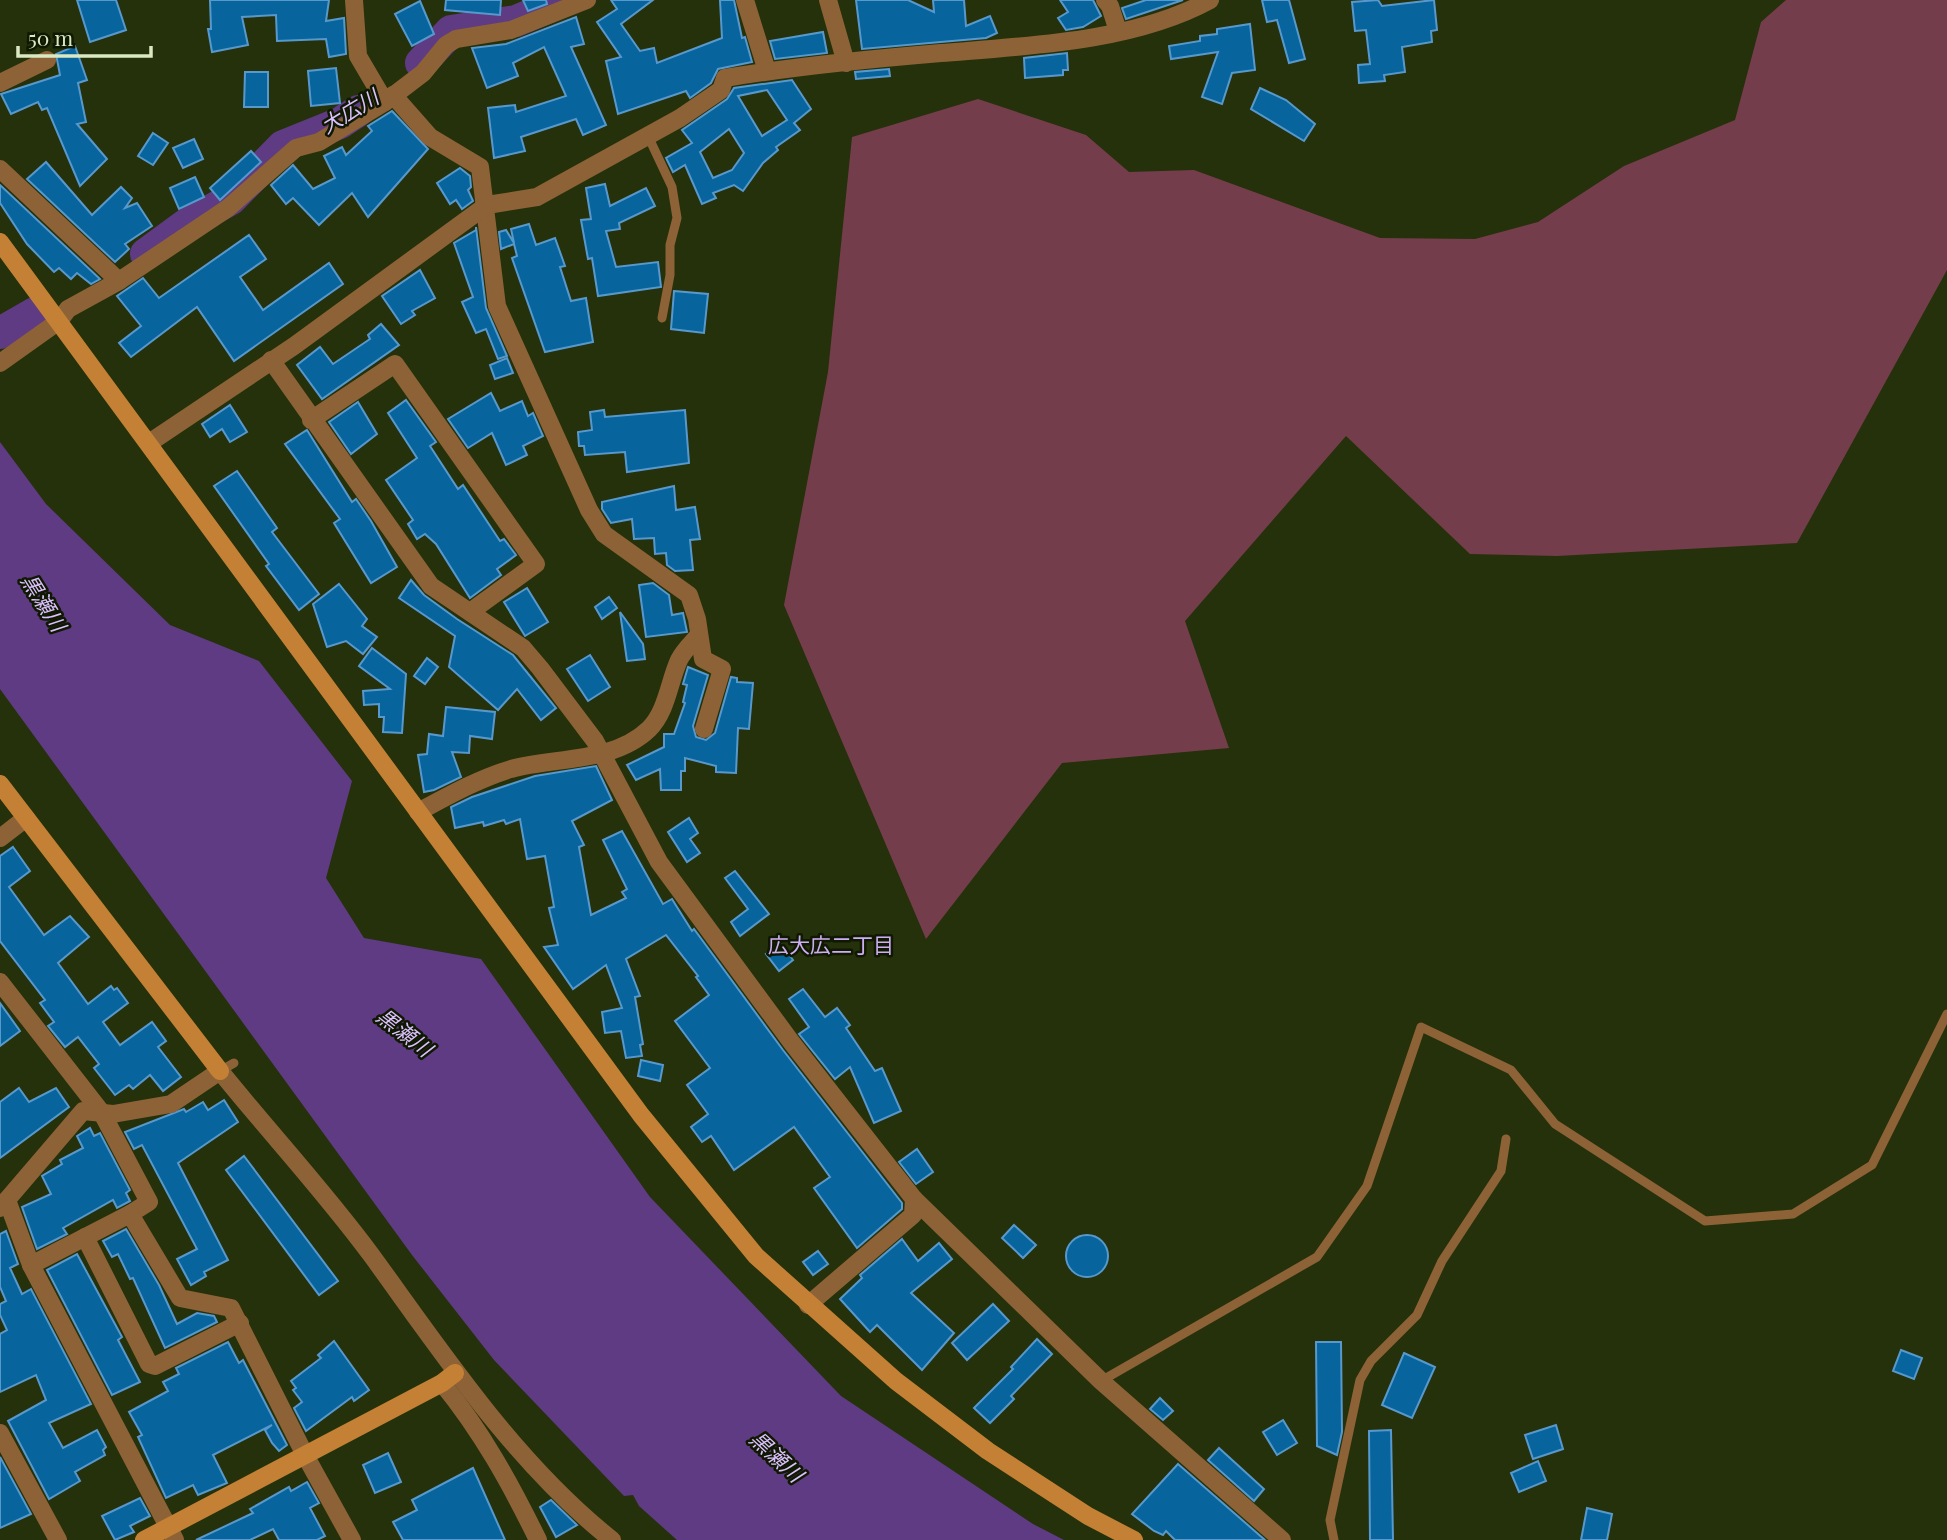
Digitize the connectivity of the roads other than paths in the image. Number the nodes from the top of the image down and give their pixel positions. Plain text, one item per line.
1 (354, 0) edge
2 (587, 0) edge
3 (744, 0) edge
4 (828, 0) edge
5 (1105, 0) edge
6 (1210, 0) edge
7 (1118, 31) junction
8 (47, 60) dead end
9 (846, 63) junction
10 (767, 71) junction
11 (0, 83) edge
12 (389, 99) junction
13 (648, 136) junction
14 (0, 169) edge
15 (486, 205) junction
16 (0, 242) edge
17 (118, 281) junction
18 (662, 318) dead end
19 (53, 325) junction
20 (271, 360) junction
21 (0, 363) edge
22 (311, 420) junction
23 (149, 443) junction
24 (470, 612) junction
25 (699, 635) junction
26 (704, 729) dead end
27 (599, 754) junction
28 (0, 784) edge
29 (418, 811) junction
30 (26, 818) junction
31 (0, 838) edge
32 (0, 982) edge
33 (1947, 1014) edge
34 (227, 1067) junction
35 (102, 1113) junction
36 (1506, 1139) dead end
37 (914, 1199) junction
38 (4, 1204) edge
39 (130, 1214) junction
40 (85, 1237) junction
41 (31, 1265) junction
42 (808, 1305) junction
43 (240, 1323) junction
44 (449, 1378) junction
45 (1101, 1381) junction
46 (0, 1433) edge
47 (305, 1455) junction
48 (171, 1534) edge
49 (58, 1540) edge
50 (144, 1540) edge
51 (352, 1540) edge
52 (538, 1540) edge
53 (612, 1540) edge
54 (1135, 1540) edge
55 (1282, 1540) edge
56 (1334, 1540) edge

1 - 12 street
2 - 12 street
3 - 10 street
4 - 9 street
5 - 7 street
6 - 7 street
7 - 9 street
8 - 11 street
9 - 10 street
10 - 13 street
12 - 15 street
12 - 17 street
13 - 15 street
13 - 18 lane
14 - 17 street
15 - 20 street
15 - 25 street
16 - 19 street
17 - 19 street
19 - 21 street
19 - 23 street
20 - 22 street
20 - 23 street
22 - 24 street
22 - 24 street
23 - 29 street
24 - 27 street
25 - 26 street
25 - 27 street
27 - 29 street
27 - 37 street
28 - 30 street
29 - 42 street
30 - 31 street
30 - 34 street
32 - 35 street
33 - 45 lane
34 - 35 street
34 - 44 street
35 - 38 street
35 - 39 street
36 - 56 lane
37 - 42 street
37 - 45 street
38 - 41 street
39 - 40 street
39 - 43 street
40 - 41 street
40 - 43 street
41 - 48 street
42 - 54 street
43 - 47 street
44 - 47 street
44 - 52 street
44 - 53 street
45 - 55 street
46 - 49 street
47 - 48 street
47 - 51 street
48 - 50 street

